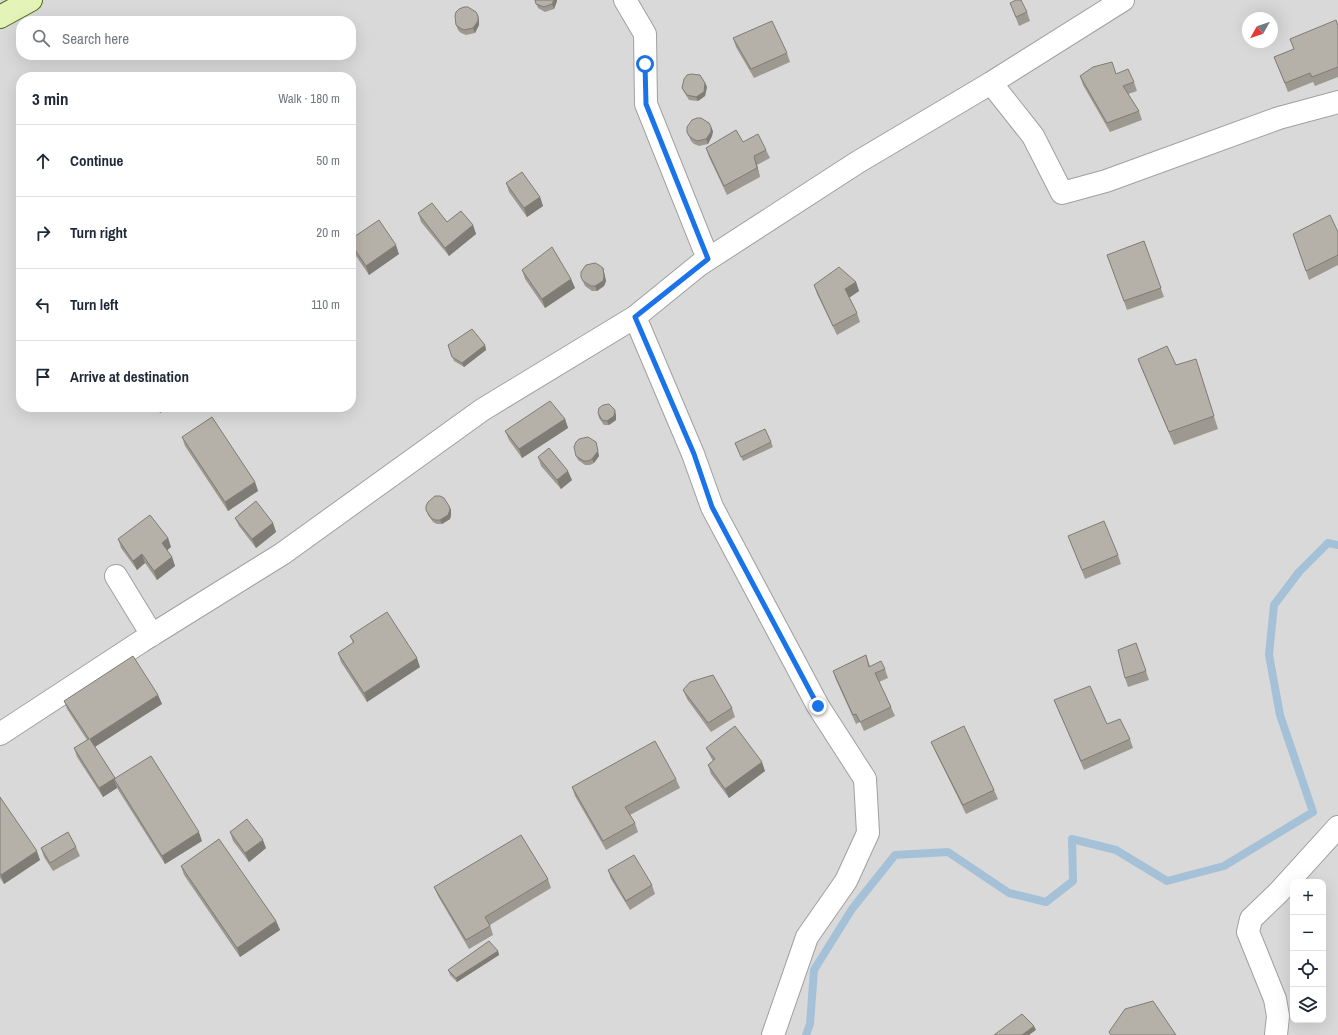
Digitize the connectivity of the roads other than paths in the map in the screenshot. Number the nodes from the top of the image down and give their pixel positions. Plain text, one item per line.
1 (31, 0) edge
2 (625, 0) edge
3 (1123, 0) edge
4 (0, 17) edge
5 (992, 83) junction
6 (1338, 102) edge
7 (708, 259) junction
8 (635, 317) junction
9 (116, 576) dead end
10 (152, 635) junction
11 (0, 734) edge
12 (1338, 827) edge
13 (773, 1035) edge
14 (1276, 1035) edge

1 - 4 main road
2 - 7 street
3 - 5 street
5 - 6 street
5 - 7 street
7 - 8 street
8 - 10 street
8 - 13 street
9 - 10 street
10 - 11 street
12 - 14 street

